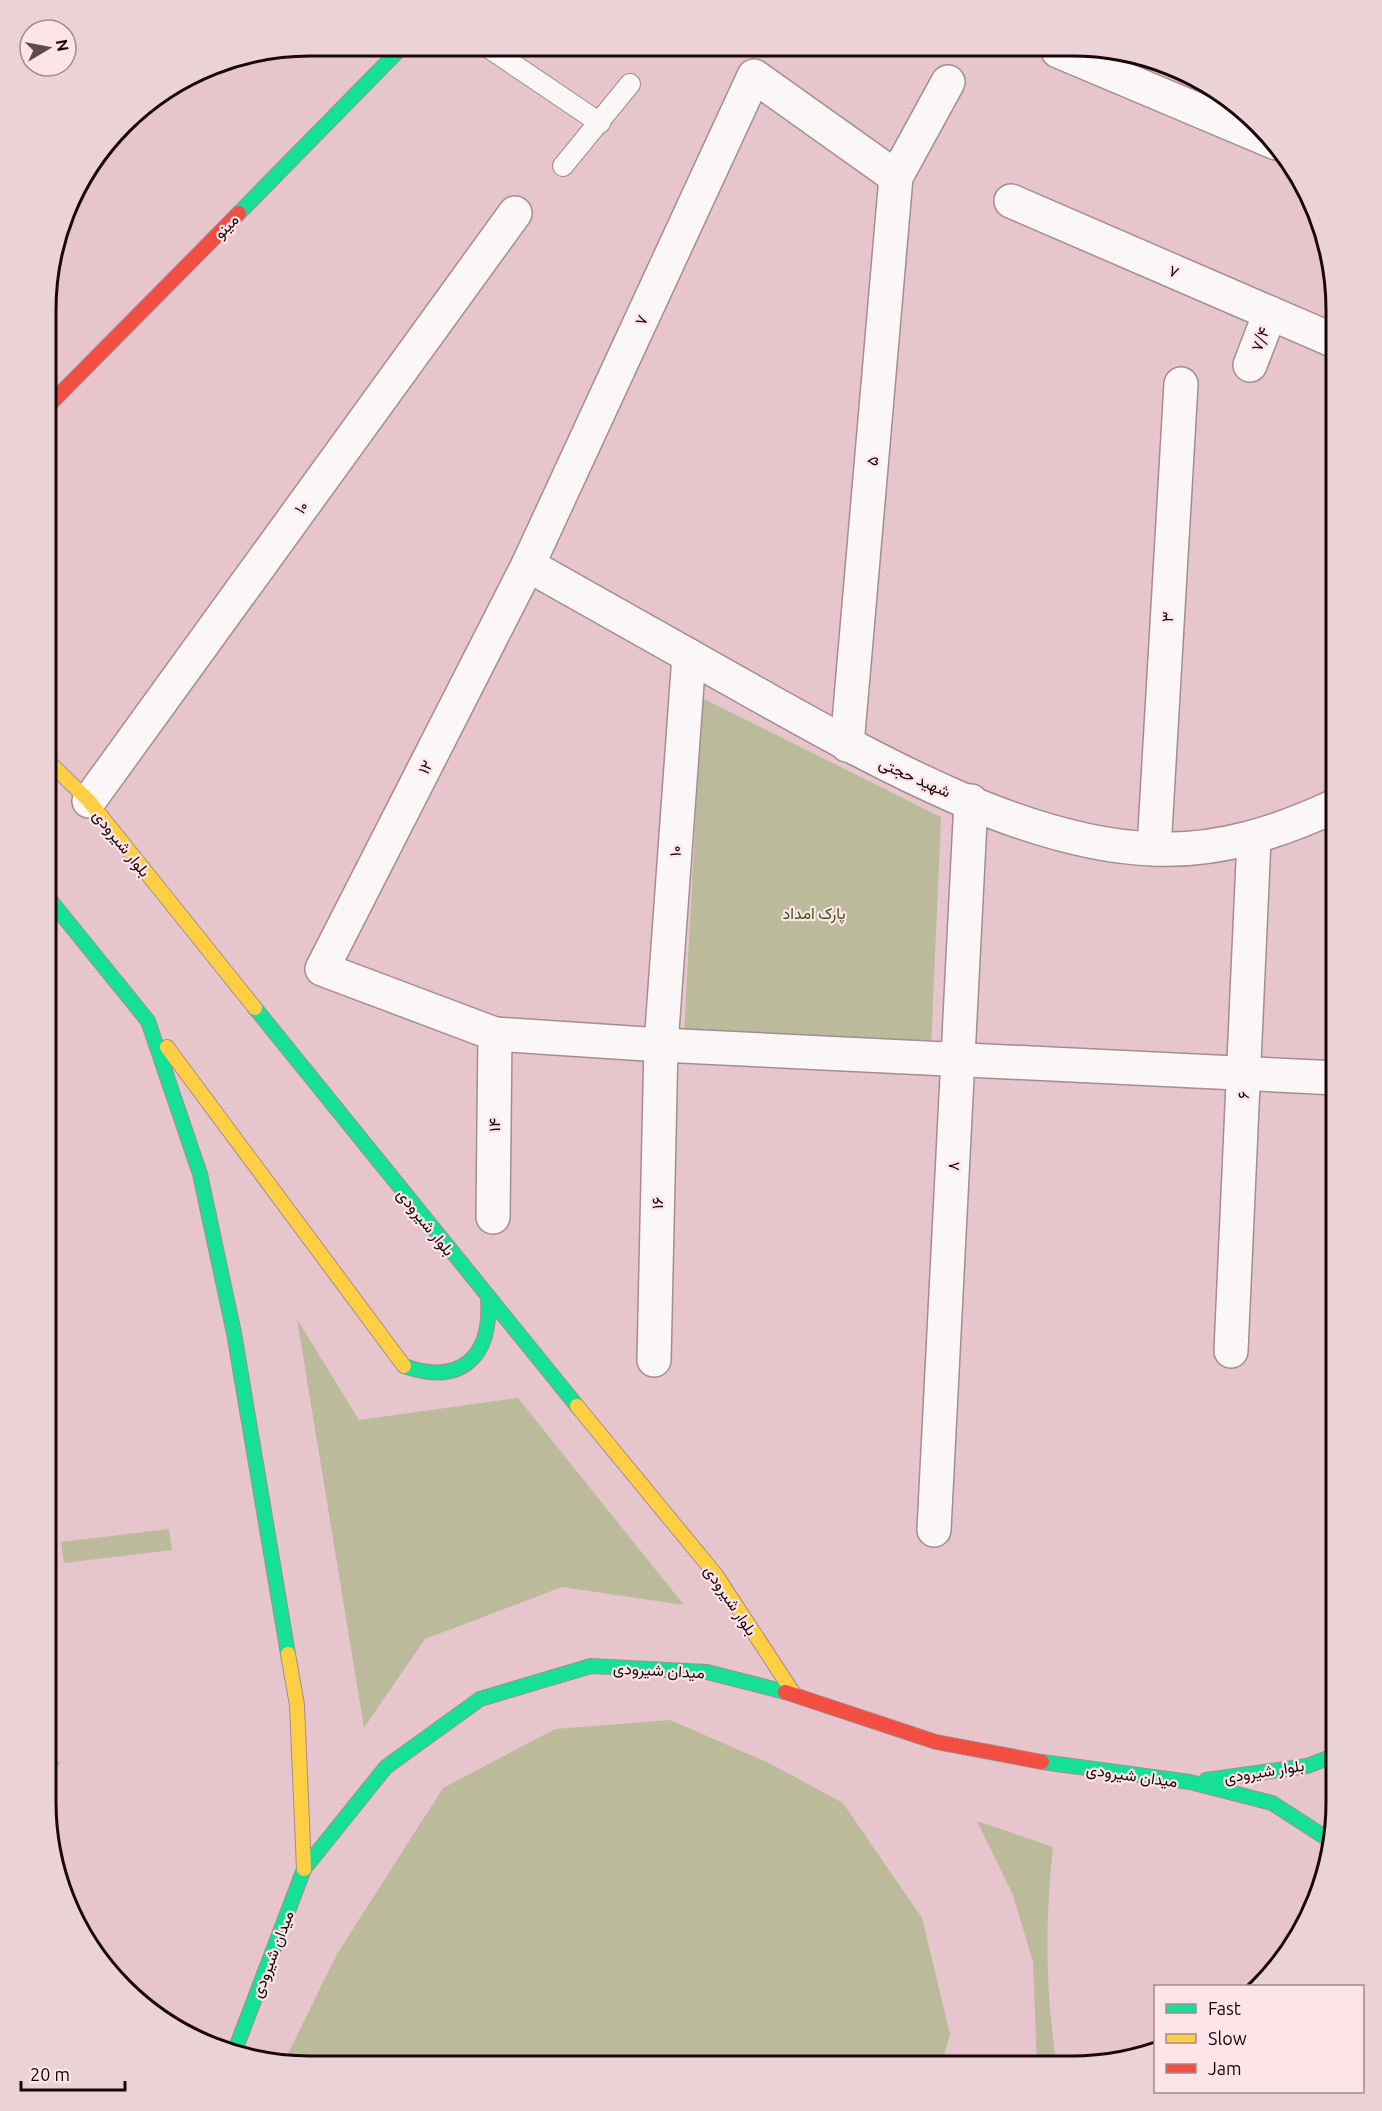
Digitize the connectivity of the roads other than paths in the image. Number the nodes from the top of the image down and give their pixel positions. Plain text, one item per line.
1 (393, 56) edge
2 (502, 56) edge
3 (1070, 56) edge
4 (948, 82) dead end
5 (630, 84) dead end
6 (600, 123) junction
7 (1255, 133) edge
8 (563, 166) dead end
9 (896, 177) junction
10 (1011, 201) dead end
11 (515, 213) dead end
12 (1270, 313) junction
13 (1326, 337) edge
14 (1250, 365) dead end
15 (1181, 384) dead end
16 (56, 398) edge
17 (528, 565) junction
18 (689, 656) junction
19 (847, 745) junction
20 (56, 770) edge
21 (89, 801) junction
22 (971, 801) junction
23 (1326, 810) edge
24 (1254, 839) junction
25 (1154, 849) junction
26 (56, 907) edge
27 (148, 1021) junction
28 (495, 1034) junction
29 (661, 1046) junction
30 (958, 1060) junction
31 (1244, 1074) junction
32 (1326, 1078) edge
33 (493, 1217) dead end
34 (488, 1299) junction
35 (1231, 1351) dead end
36 (654, 1360) dead end
37 (934, 1530) dead end
38 (794, 1694) junction
39 (1326, 1759) edge
40 (1190, 1782) junction
41 (1324, 1836) edge
42 (304, 1869) junction
43 (237, 2045) edge

1 - 16 main road, مینو
2 - 6 lane
3 - 7 street
4 - 9 street
5 - 6 lane
6 - 8 lane
9 - 17 street, ۷
9 - 19 street, ۵
10 - 12 street, ۷
11 - 21 street, ۱۰
12 - 13 street, ۷
12 - 14 street, ۷/۴
15 - 25 street, ۳
17 - 18 street, شهید حجتی
17 - 28 street, ۱۲
18 - 19 street, شهید حجتی
18 - 29 street, ۱۰
19 - 22 street, شهید حجتی
20 - 21 main road, بلوار شیرودی
21 - 34 main road, بلوار شیرودی
22 - 25 street, شهید حجتی
22 - 30 street, ۸
23 - 24 street, شهید حجتی
24 - 25 street, شهید حجتی
24 - 31 street, ۶
26 - 27 main road
27 - 34 main road
27 - 42 main road
28 - 29 street
28 - 33 street, ۱۴
29 - 30 street
29 - 36 street, ۱۶
30 - 31 street
30 - 37 street, ۸
31 - 32 street
31 - 35 street, ۶
34 - 38 main road, بلوار شیرودی
38 - 40 main road, میدان شیرودی
38 - 42 main road, میدان شیرودی
39 - 40 main road, بلوار شیرودی
40 - 41 main road, میدان شیرودی
42 - 43 main road, میدان شیرودی

